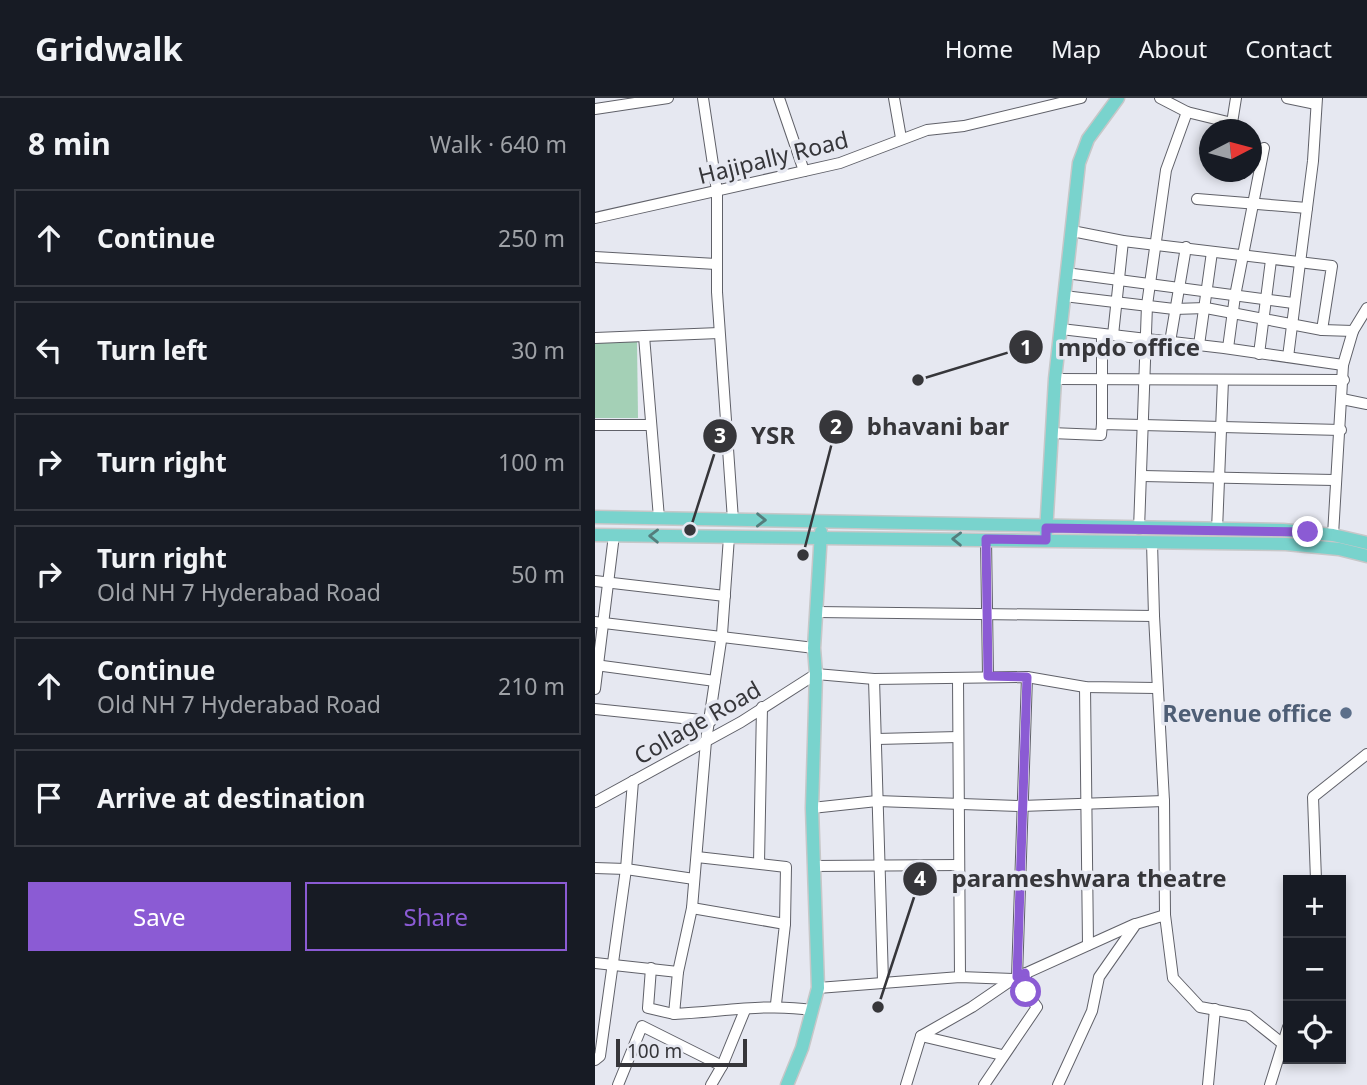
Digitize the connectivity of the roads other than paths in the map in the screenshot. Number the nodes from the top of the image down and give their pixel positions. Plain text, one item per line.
1 (669, 98) edge
2 (703, 98) edge
3 (779, 98) edge
4 (894, 98) edge
5 (1081, 98) edge
6 (1118, 98) edge
7 (1160, 98) edge
8 (1236, 98) edge
9 (1286, 98) edge
10 (1317, 101) edge
11 (1050, 102) edge
12 (595, 109) edge
13 (1187, 112) junction
14 (901, 138) junction
15 (1264, 148) dead end
16 (804, 171) junction
17 (717, 191) junction
18 (1197, 199) dead end
19 (1253, 202) junction
20 (1307, 208) junction
21 (595, 218) edge
22 (1072, 231) junction
23 (1123, 241) junction
24 (1156, 245) junction
25 (1186, 247) junction
26 (1212, 252) junction
27 (1242, 256) junction
28 (595, 257) edge
29 (1271, 260) junction
30 (716, 264) junction
31 (1301, 264) junction
32 (1066, 274) junction
33 (1119, 280) junction
34 (1150, 284) junction
35 (1179, 288) junction
36 (1204, 292) junction
37 (1064, 296) junction
38 (1235, 296) junction
39 (1266, 300) junction
40 (1117, 302) junction
41 (1293, 303) junction
42 (1147, 305) junction
43 (1206, 308) junction
44 (1367, 308) edge
45 (1174, 309) junction
46 (1233, 316) junction
47 (1263, 321) junction
48 (1291, 325) junction
49 (1061, 329) junction
50 (1322, 330) junction
51 (1353, 331) junction
52 (719, 333) junction
53 (1108, 335) junction
54 (644, 336) junction
55 (595, 338) edge
56 (1145, 338) junction
57 (1170, 342) junction
58 (1199, 345) junction
59 (1229, 348) junction
60 (1259, 354) junction
61 (1288, 357) junction
62 (1343, 365) junction
63 (1055, 379) junction
64 (1103, 379) junction
65 (1144, 379) junction
66 (1223, 380) junction
67 (1343, 380) junction
68 (1342, 399) junction
69 (1367, 404) edge
70 (1102, 424) junction
71 (595, 425) edge
72 (651, 425) junction
73 (1223, 426) junction
74 (1145, 427) junction
75 (1341, 430) junction
76 (1051, 433) junction
77 (1143, 476) junction
78 (1219, 478) junction
79 (1334, 480) junction
80 (595, 517) edge
81 (659, 518) junction
82 (733, 520) junction
83 (822, 522) junction
84 (1139, 529) junction
85 (1217, 530) junction
86 (1046, 534) junction
87 (595, 535) edge
88 (614, 535) junction
89 (1333, 535) junction
90 (729, 537) junction
91 (821, 539) junction
92 (986, 539) junction
93 (1152, 542) junction
94 (1367, 544) edge
95 (1367, 556) edge
96 (595, 581) edge
97 (609, 583) junction
98 (725, 596) junction
99 (817, 612) junction
100 (987, 616) junction
101 (1154, 616) junction
102 (600, 623) edge
103 (721, 636) junction
104 (814, 648) junction
105 (597, 666) edge
106 (816, 674) junction
107 (988, 676) junction
108 (1027, 677) junction
109 (958, 678) junction
110 (874, 679) junction
111 (715, 681) junction
112 (1085, 687) junction
113 (1156, 688) junction
114 (595, 689) edge
115 (762, 707) junction
116 (595, 709) edge
117 (711, 722) junction
118 (958, 737) junction
119 (877, 739) junction
120 (706, 741) junction
121 (1367, 754) edge
122 (633, 781) junction
123 (877, 801) junction
124 (1164, 801) junction
125 (595, 802) edge
126 (958, 802) junction
127 (1086, 803) junction
128 (1021, 806) junction
129 (812, 808) junction
130 (697, 857) junction
131 (759, 863) junction
132 (959, 865) junction
133 (813, 866) junction
134 (880, 866) junction
135 (595, 868) edge
136 (626, 869) junction
137 (1316, 875) edge
138 (694, 879) junction
139 (691, 908) junction
140 (1165, 915) junction
141 (785, 924) junction
142 (1136, 924) junction
143 (1088, 945) junction
144 (595, 963) edge
145 (613, 966) junction
146 (651, 968) junction
147 (678, 972) junction
148 (1018, 976) junction
149 (960, 977) junction
150 (883, 981) junction
151 (818, 988) junction
152 (776, 1004) junction
153 (1215, 1009) junction
154 (745, 1010) junction
155 (812, 1010) junction
156 (674, 1014) junction
157 (921, 1036) junction
158 (1283, 1044) joint
159 (1002, 1055) junction
160 (595, 1060) edge
161 (722, 1066) junction
162 (617, 1085) edge
163 (711, 1085) edge
164 (787, 1085) edge
165 (906, 1085) edge
166 (984, 1085) edge
167 (1058, 1085) edge
168 (1208, 1085) edge
169 (1270, 1085) edge

1 - 12 street
2 - 17 street
3 - 16 street
4 - 14 street
5 - 11 street, Hajipally Road
6 - 22 main road
7 - 13 street
8 - 13 street
9 - 10 street
10 - 20 street
11 - 14 street, Hajipally Road
13 - 24 street
14 - 16 street, Hajipally Road
15 - 19 street
16 - 17 street, Hajipally Road
17 - 21 street, Hajipally Road
17 - 30 street
18 - 19 street
19 - 20 street
19 - 27 street
20 - 31 street
22 - 23 street
22 - 32 main road
23 - 24 street
23 - 33 street
24 - 25 street
24 - 34 street
25 - 26 street
25 - 35 street
26 - 27 street
26 - 36 street
27 - 29 street
27 - 38 street
28 - 30 street
29 - 31 street
29 - 39 street
30 - 52 street
31 - 41 street
31 - 50 street
32 - 33 street
32 - 37 main road
33 - 34 street
33 - 40 street
34 - 35 street
34 - 42 street
35 - 36 street
35 - 45 street
36 - 38 street
36 - 43 street
37 - 40 street
37 - 49 main road
38 - 39 street
38 - 46 street
39 - 41 street
39 - 47 street
40 - 42 street
40 - 53 street
41 - 48 street
42 - 45 street
42 - 56 street
43 - 45 street
43 - 46 street
43 - 58 street
44 - 51 street
45 - 57 street
46 - 47 street
46 - 59 street
47 - 48 street
47 - 60 street
48 - 50 street
48 - 61 street
49 - 53 street
49 - 63 main road
50 - 51 street
51 - 62 street
52 - 54 street
52 - 82 street
53 - 56 street
53 - 64 street
54 - 55 street
54 - 72 street
56 - 57 street
56 - 65 street
57 - 58 street
58 - 59 street
59 - 60 street
60 - 61 street
61 - 62 street
62 - 67 street
63 - 64 street
63 - 76 main road
64 - 65 street
64 - 70 street
65 - 66 street
65 - 74 street
66 - 67 street
66 - 73 street
67 - 68 street
68 - 69 street
68 - 75 street
70 - 74 street
70 - 76 street
71 - 72 street
72 - 81 street
73 - 74 street
73 - 75 street
73 - 78 street
74 - 77 street
75 - 79 street
76 - 86 main road
77 - 78 street
77 - 84 street
78 - 79 street
78 - 85 street
79 - 89 street
80 - 81 main road
81 - 82 main road
82 -> 83 main road
83 - 86 main road
83 - 91 main road
84 - 85 main road
84 - 86 main road
85 - 89 main road
86 - 92 main road
86 - 93 main road
87 - 88 main road
90 -> 88 main road
88 - 97 street
89 - 94 main road
90 - 91 main road
90 - 98 street
92 -> 91 main road
91 - 99 main road
92 - 100 street
93 - 95 main road
93 - 101 street
96 - 97 street
97 - 98 street
97 - 102 street
98 - 103 street
99 - 100 street
99 - 104 main road
100 - 101 street
100 - 107 street
101 - 113 street
102 - 103 street
102 - 105 street
103 - 104 street
103 - 111 street
104 - 106 main road
105 - 111 street
105 - 114 street
106 - 110 street
106 - 115 street, Collage Road
106 - 129 main road
107 - 108 street
107 - 109 street
108 - 112 street
108 - 128 street
109 - 110 street
109 - 118 street
110 - 119 street
111 - 117 street
112 - 113 street
112 - 127 street
113 - 124 street
115 - 120 street, Collage Road
115 - 131 street
116 - 117 street
117 - 120 street
118 - 119 street
118 - 126 street
119 - 123 street
120 - 122 street, Collage Road
120 - 130 street
121 - 137 street
122 - 125 street, Collage Road
122 - 136 street
123 - 126 street
123 - 129 street
123 - 134 street
124 - 127 street
124 - 140 street
126 - 128 street
126 - 132 street
127 - 128 street
127 - 143 street
128 - 148 street
129 - 133 main road
130 - 131 street
130 - 138 street
131 - 141 street
132 - 134 street
132 - 149 street
133 - 134 street
133 - 151 main road
134 - 150 street
135 - 136 street
136 - 138 street
136 - 145 street
138 - 139 street
139 - 141 street
139 - 147 street
140 - 142 street
140 - 153 street
141 - 152 street
142 - 143 street
142 - 167 street
143 - 148 street
144 - 145 street
145 - 146 street
145 - 160 street
146 - 147 street
146 - 156 street
147 - 156 street
148 - 149 street
148 - 157 street
148 - 159 street
149 - 150 street
150 - 151 street
151 - 155 main road
152 - 154 street
152 - 155 street
153 - 158 street
153 - 168 street
154 - 156 street
154 - 161 street
155 - 164 main road
157 - 159 street
157 - 165 street
158 - 169 street
159 - 166 street
161 - 162 street
161 - 163 street

